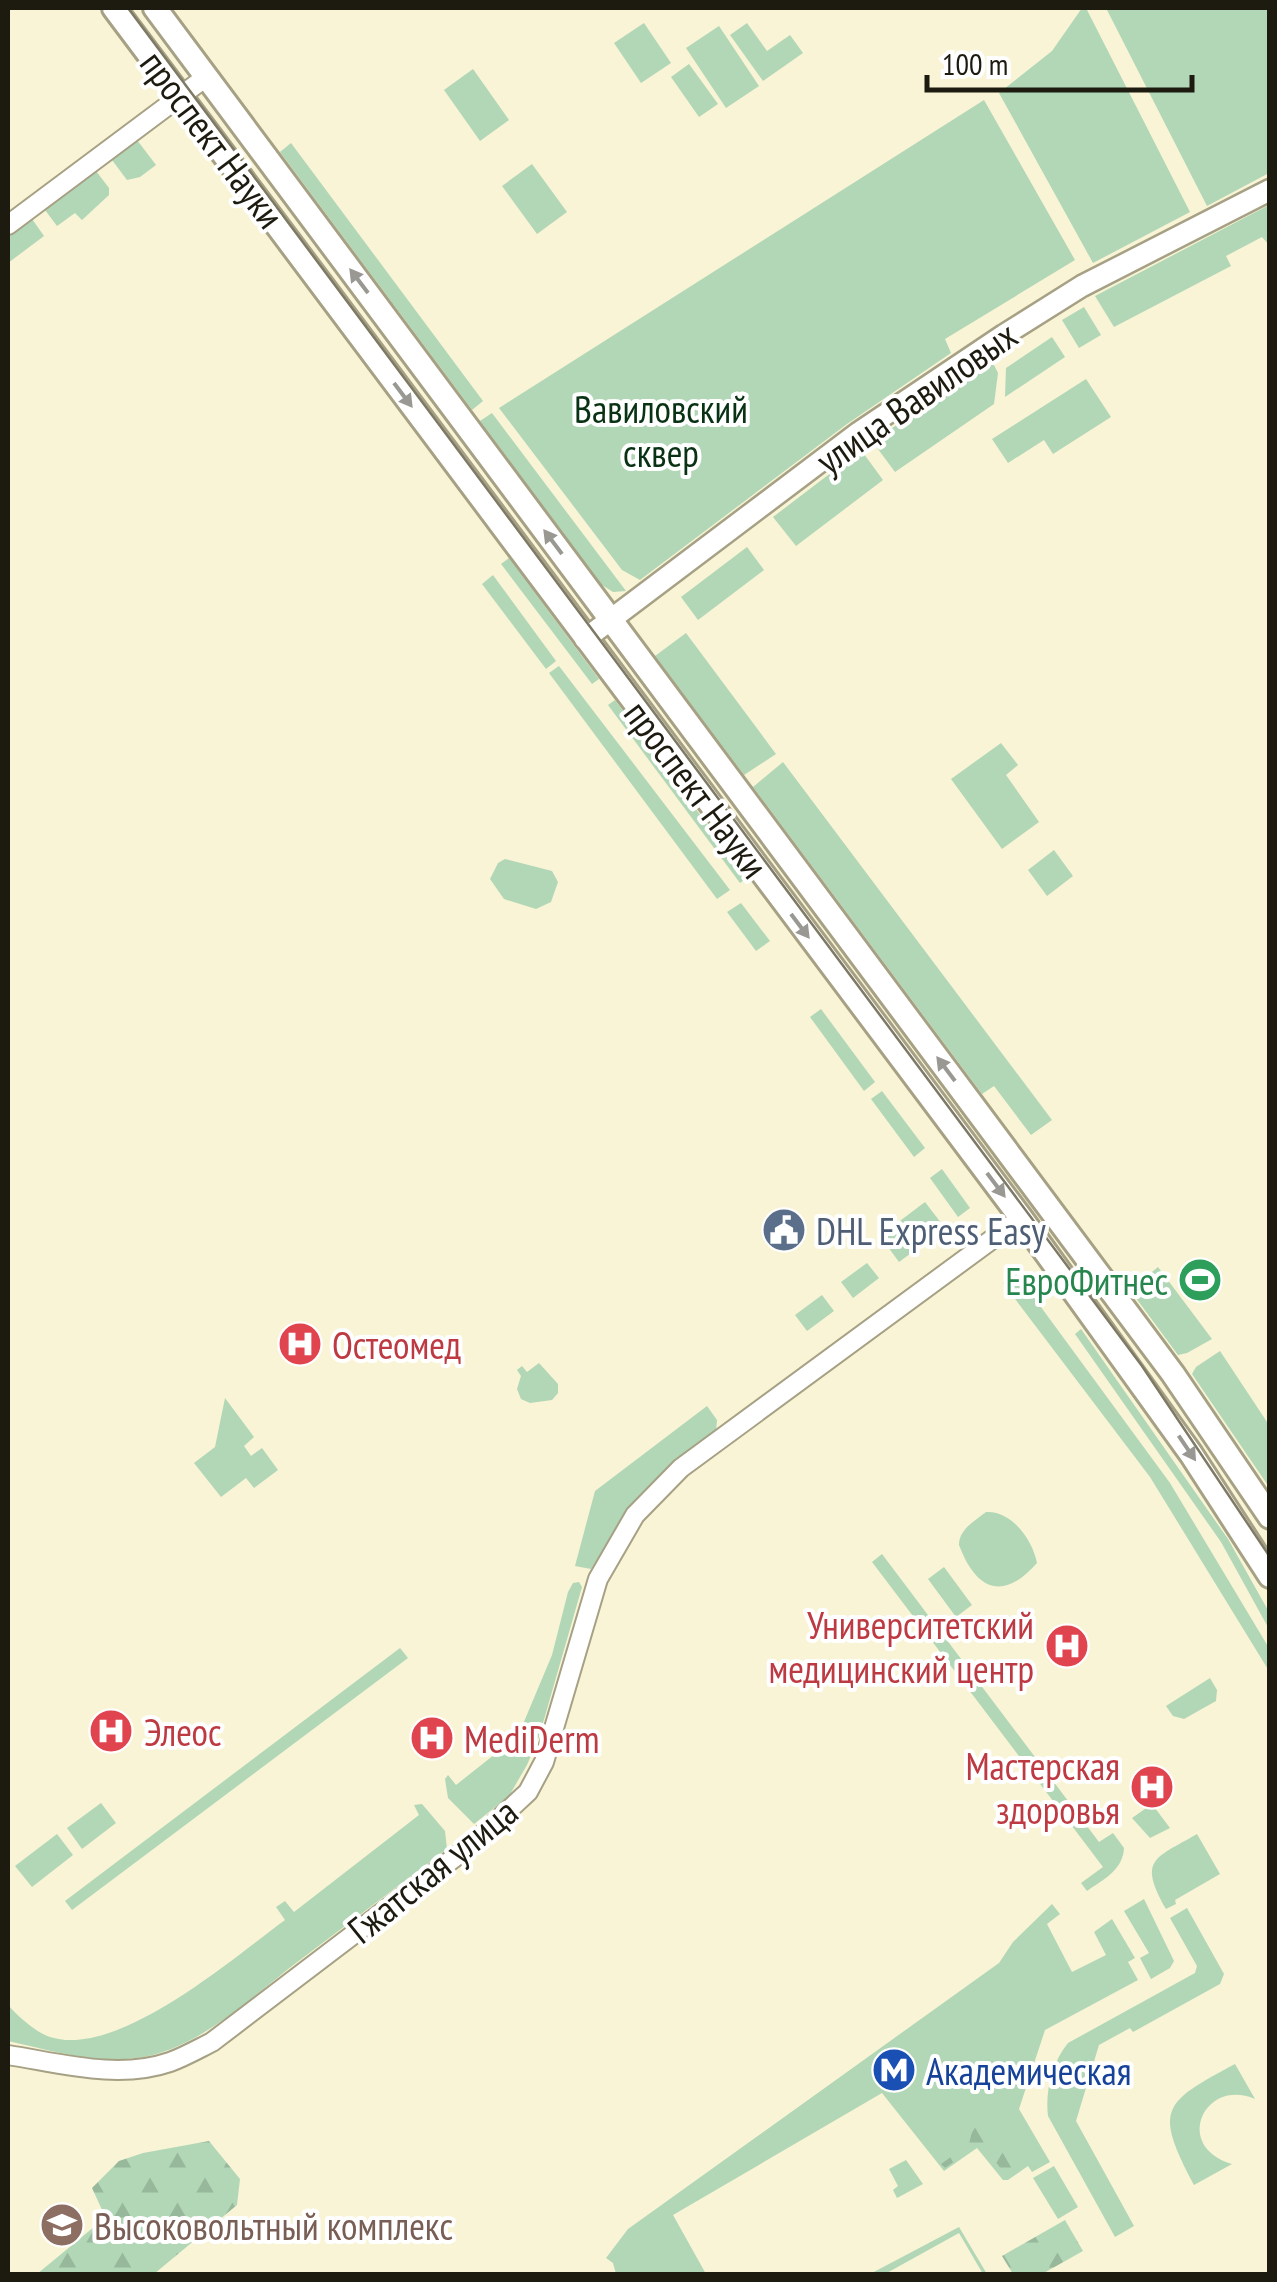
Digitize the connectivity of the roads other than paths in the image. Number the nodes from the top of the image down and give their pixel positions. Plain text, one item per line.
1 (114, 8) edge
2 (154, 8) edge
3 (206, 77) junction
4 (180, 95) junction
5 (1270, 190) edge
6 (8, 225) edge
7 (612, 620) junction
8 (585, 639) junction
9 (1021, 1218) junction
10 (1270, 1517) edge
11 (1270, 1576) edge
12 (8, 2055) edge

1 - 4 main road, проспект Науки
2 - 3 main road, проспект Науки
3 - 4 street
7 -> 3 main road, проспект Науки
4 - 6 street
4 -> 8 main road, проспект Науки
5 - 7 street, улица Вавиловых
7 - 8 street, улица Вавиловых
10 -> 7 main road, проспект Науки
8 -> 9 main road, проспект Науки
9 -> 11 main road, проспект Науки
9 - 12 street, Гжатская улица

